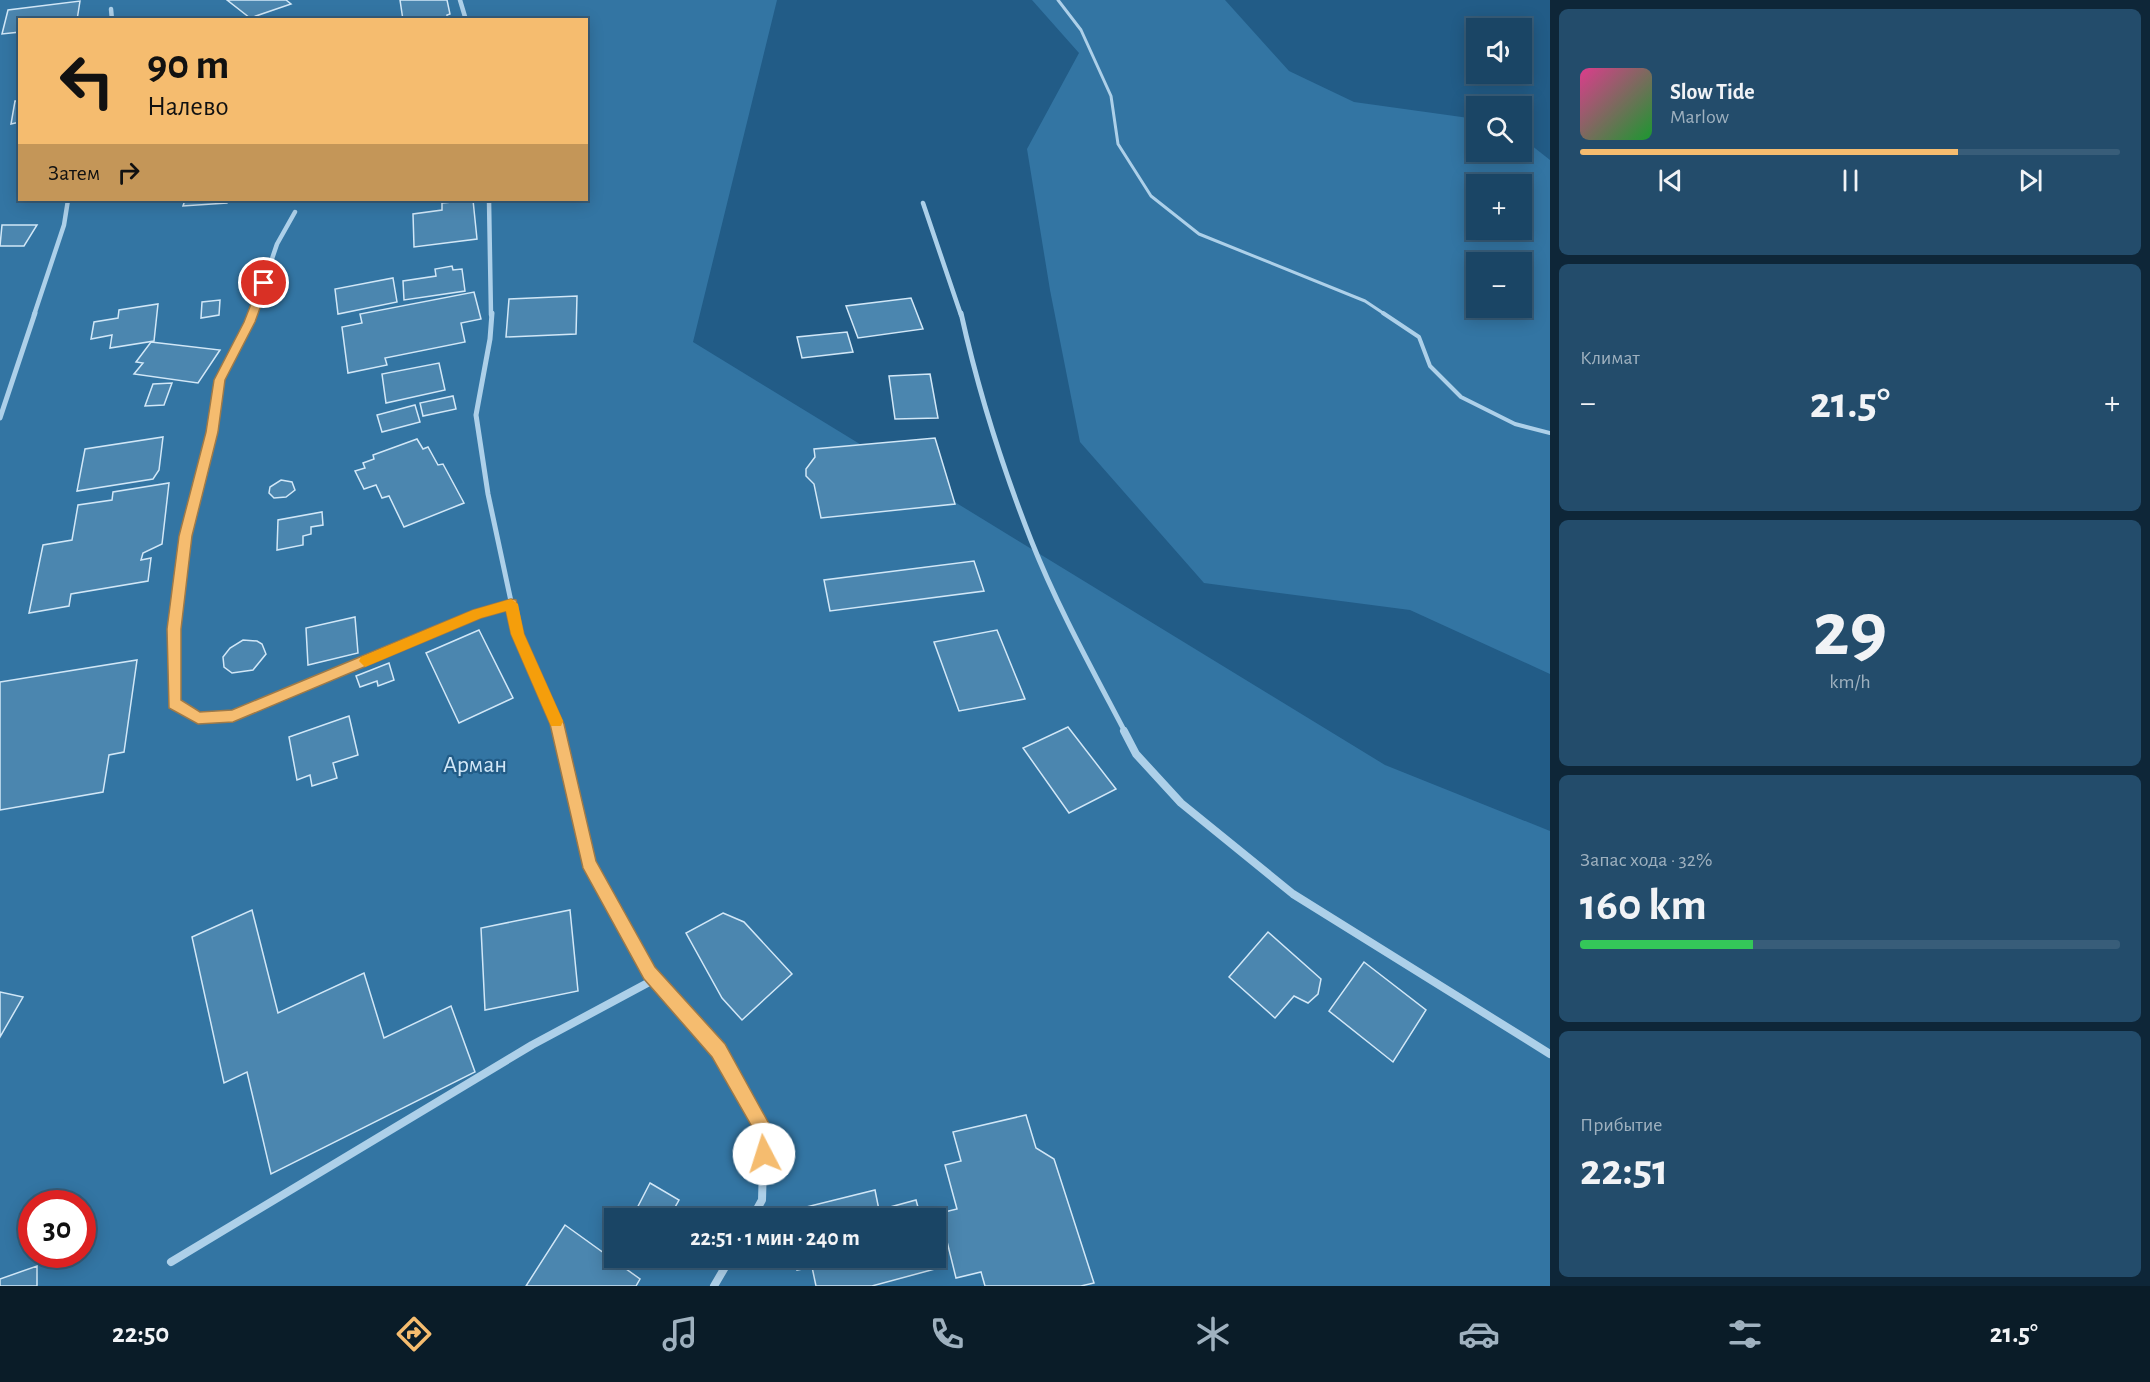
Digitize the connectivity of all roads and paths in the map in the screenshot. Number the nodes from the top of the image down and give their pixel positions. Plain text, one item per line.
1 (460, 0) edge
2 (1058, 0) edge
3 (111, 9) dead end
4 (112, 18) edge
5 (465, 18) edge
6 (68, 201) edge
7 (489, 201) edge
8 (923, 202) dead end
9 (295, 212) dead end
10 (0, 418) edge
11 (1550, 433) edge
12 (511, 604) junction
13 (655, 979) junction
14 (1550, 1054) edge
15 (758, 1208) edge
16 (171, 1262) dead end
17 (724, 1268) edge
18 (714, 1286) edge

1 - 5 street
2 - 11 lane
3 - 4 street
6 - 10 street
7 - 12 street
8 - 14 street
9 - 12 street
12 - 13 street
13 - 15 street
13 - 16 street
17 - 18 street

